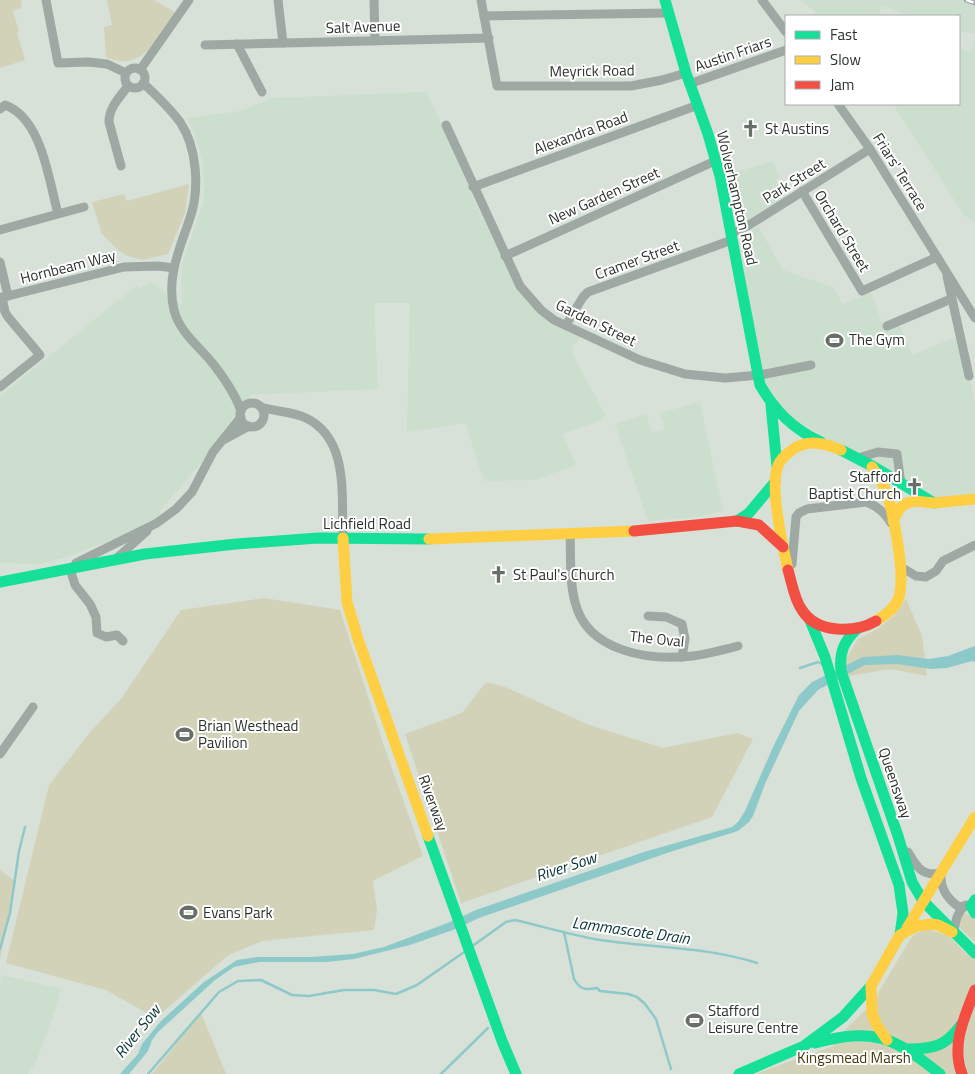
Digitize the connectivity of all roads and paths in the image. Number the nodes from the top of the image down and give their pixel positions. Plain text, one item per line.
1 (46, 0) edge
2 (189, 0) edge
3 (278, 0) edge
4 (374, 0) edge
5 (481, 0) edge
6 (665, 0) edge
7 (762, 0) edge
8 (668, 13) junction
9 (484, 16) junction
10 (785, 31) edge
11 (489, 38) junction
12 (375, 41) junction
13 (283, 43) junction
14 (237, 44) junction
15 (205, 46) dead end
16 (785, 50) edge
17 (140, 70) junction
18 (126, 73) junction
19 (687, 78) junction
20 (143, 83) junction
21 (128, 86) junction
22 (262, 92) dead end
23 (698, 105) junction
24 (839, 105) edge
25 (0, 109) edge
26 (446, 125) dead end
27 (870, 149) junction
28 (715, 161) junction
29 (121, 166) dead end
30 (473, 186) junction
31 (802, 191) junction
32 (84, 207) dead end
33 (58, 214) junction
34 (0, 230) edge
35 (732, 237) junction
36 (505, 256) junction
37 (937, 257) junction
38 (0, 262) edge
39 (174, 268) junction
40 (946, 272) junction
41 (3, 297) edge
42 (951, 299) junction
43 (975, 318) edge
44 (566, 325) junction
45 (887, 326) dead end
46 (811, 365) dead end
47 (757, 376) junction
48 (968, 376) dead end
49 (0, 387) edge
50 (236, 398) junction
51 (249, 403) junction
52 (771, 405) junction
53 (261, 407) junction
54 (274, 411) junction
55 (241, 414) junction
56 (264, 419) junction
57 (249, 426) junction
58 (221, 441) junction
59 (825, 444) junction
60 (858, 458) junction
61 (777, 466) junction
62 (872, 467) junction
63 (775, 482) junction
64 (901, 484) junction
65 (975, 499) edge
66 (934, 503) junction
67 (737, 521) junction
68 (156, 523) junction
69 (894, 525) junction
70 (570, 533) junction
71 (344, 538) junction
72 (975, 545) edge
73 (783, 547) junction
74 (116, 559) junction
75 (900, 566) junction
76 (65, 570) junction
77 (0, 582) edge
78 (792, 587) junction
79 (648, 616) dead end
80 (809, 618) junction
81 (858, 628) junction
82 (123, 641) dead end
83 (738, 646) dead end
84 (682, 657) junction
85 (34, 708) dead end
86 (1, 750) edge
87 (975, 817) edge
88 (971, 830) edge
89 (898, 836) junction
90 (941, 873) junction
91 (923, 900) junction
92 (971, 902) edge
93 (975, 913) edge
94 (904, 932) junction
95 (956, 934) junction
96 (975, 954) edge
97 (871, 986) junction
98 (975, 990) edge
99 (963, 1022) junction
100 (887, 1040) junction
101 (804, 1046) junction
102 (908, 1049) junction
103 (516, 1074) edge
104 (739, 1074) edge
105 (940, 1074) edge
106 (962, 1074) edge

1 - 18 street
2 - 17 street
3 - 13 street
4 - 12 street
5 - 9 street
6 - 8 main road, Wolverhampton Road
7 - 10 street
8 - 9 street
8 - 19 main road, Wolverhampton Road
9 - 11 street
11 - 12 street, Salt Avenue
11 - 19 street, Meyrick Road
12 - 13 street, Salt Avenue
13 - 14 street, Salt Avenue
14 - 15 street, Salt Avenue
14 - 22 street
16 - 19 street, Austin Friars
17 - 18 street
17 - 20 street
18 - 21 street
19 - 23 main road, Wolverhampton Road
20 - 21 street
20 - 39 street
21 - 29 street
23 - 28 main road, Wolverhampton Road
23 - 30 street, Alexandra Road
24 - 27 street, Friars' Terrace
25 - 33 street
26 - 30 street, Garden Street
27 - 31 street, Park Street
27 - 37 street, Friars' Terrace
28 - 35 main road, Wolverhampton Road
28 - 36 street, New Garden Street
30 - 36 street, Garden Street
31 - 35 street, Park Street
31 - 37 street, Orchard Street
32 - 33 street
33 - 34 street
35 - 44 street, Cramer Street
35 - 47 main road, Wolverhampton Road
36 - 44 street, Garden Street
37 - 40 street, Friars' Terrace
38 - 41 street
39 - 41 street, Hornbeam Way
39 - 50 street
40 - 42 street
40 - 43 street, Friars' Terrace
41 - 49 street
42 - 45 street
42 - 48 street
44 - 47 street, Garden Street
46 - 47 street, Garden Street
47 - 52 main road, Wolverhampton Road
50 - 51 street
50 - 55 street
51 - 53 street
51 - 55 street
52 - 59 main road, Wolverhampton Road
52 - 61 main road, Wolverhampton Road
53 - 54 street
53 - 56 street
54 - 56 street
54 - 71 street
55 - 57 street
55 - 58 street
56 - 57 street
57 - 58 street
58 - 68 street
59 - 60 main road, Wolverhampton Road
59 - 61 main road
60 - 62 main road, Wolverhampton Road
60 - 64 street
61 - 63 main road, Wolverhampton Road
62 - 64 main road
62 - 69 main road
63 - 67 main road
63 - 73 main road, Wolverhampton Road
64 - 66 main road
65 - 66 main road
66 - 69 main road
67 - 70 main road, Lichfield Road
67 - 73 main road, Lichfield Road
68 - 74 street
68 - 76 street
69 - 75 main road
69 - 78 street
70 - 71 main road, Lichfield Road
70 - 84 street, The Oval
71 - 74 main road, Lichfield Road
71 - 103 main road, Riverway
72 - 75 street
73 - 78 main road, Wolverhampton Road
74 - 76 main road, Lichfield Road
75 - 81 main road
76 - 77 main road, Lichfield Road
76 - 82 street
78 - 80 main road
79 - 84 street
80 - 81 main road
80 - 94 main road, Queensway
81 - 89 main road, Queensway
83 - 84 street, The Oval
85 - 86 street
87 - 88 main road
88 - 90 main road
89 - 90 street
89 - 91 main road, Queensway
90 - 91 main road
90 - 92 street
91 - 94 main road
91 - 95 main road, Queensway
92 - 93 main road
92 - 95 street
94 - 95 main road, Queensway
94 - 97 main road, Queensway
95 - 96 main road, Queensway
97 - 100 main road, Queensway
97 - 101 main road
98 - 99 main road
99 - 102 main road
99 - 106 main road
100 - 101 main road
100 - 102 main road
101 - 104 main road
102 - 105 main road

